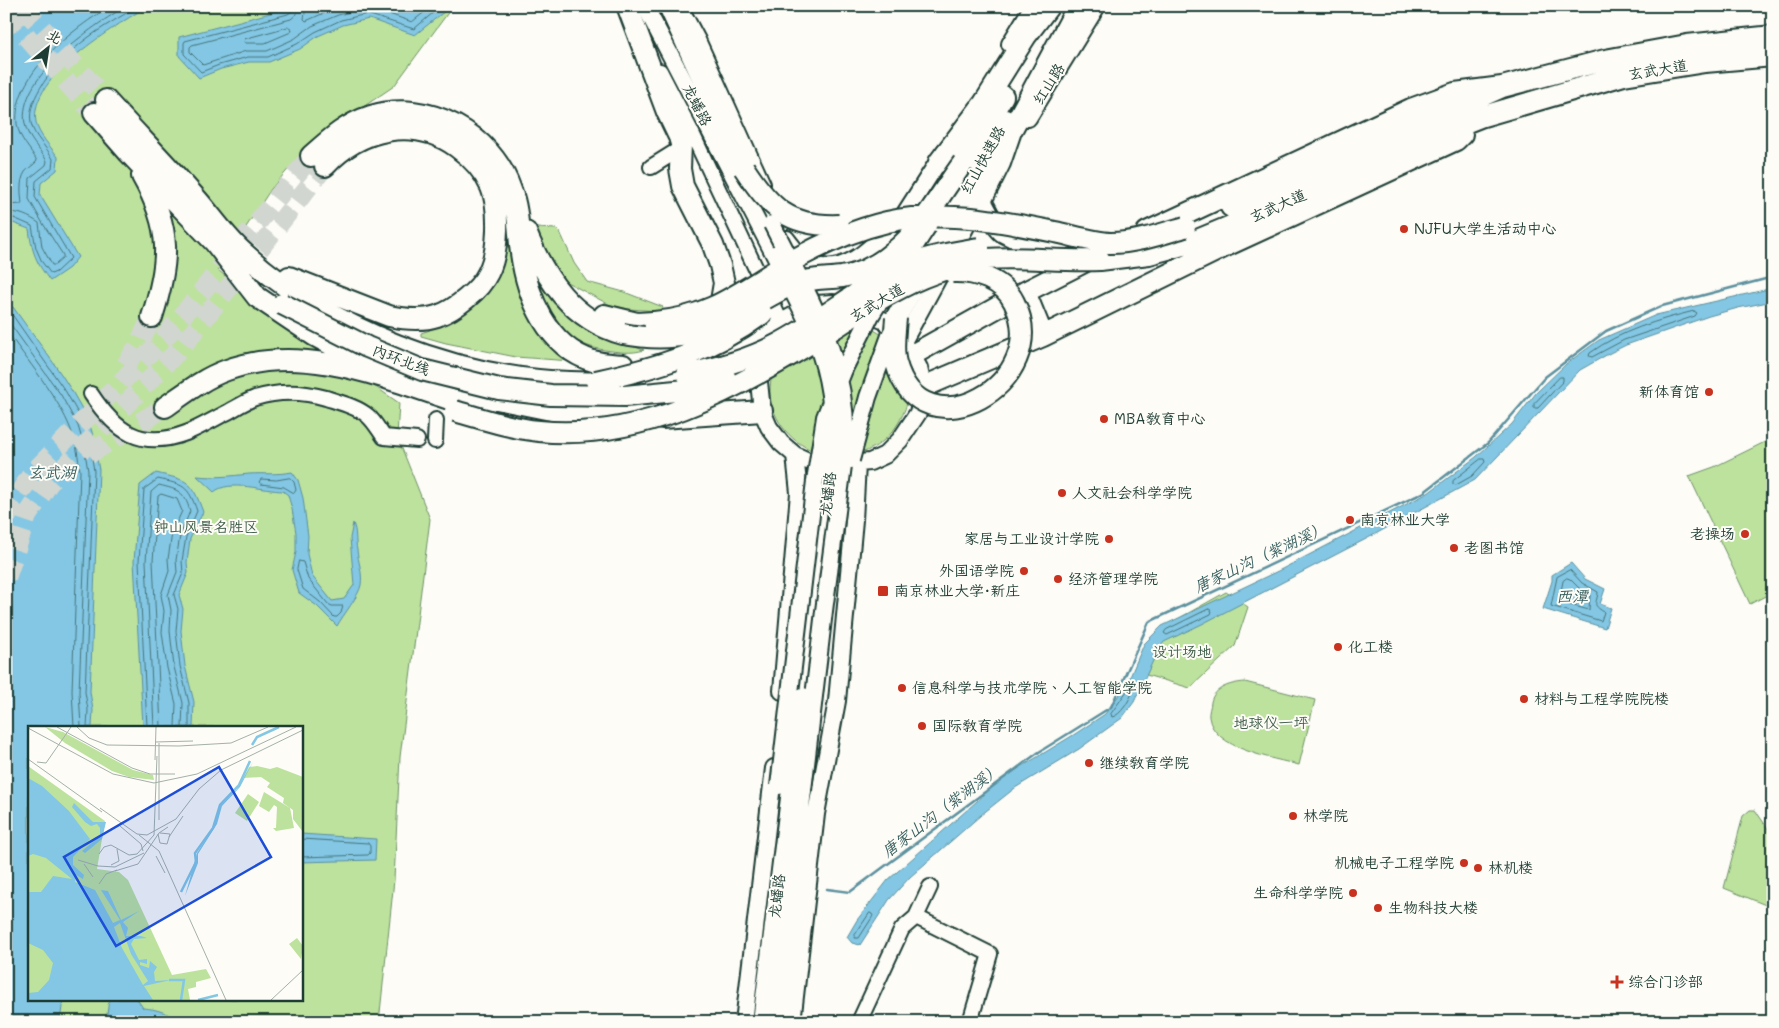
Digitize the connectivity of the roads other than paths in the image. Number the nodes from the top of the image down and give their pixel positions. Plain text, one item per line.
1 (658, 6) edge
2 (669, 6) edge
3 (680, 6) edge
4 (1033, 6) edge
5 (1049, 6) edge
6 (1056, 6) edge
7 (1077, 6) edge
8 (1097, 6) edge
9 (633, 7) edge
10 (1773, 36) edge
11 (1773, 56) edge
12 (1502, 87) junction
13 (1002, 111) junction
14 (1480, 117) junction
15 (1422, 131) junction
16 (675, 152) dead end
17 (129, 153) junction
18 (939, 162) junction
19 (963, 162) junction
20 (1000, 162) junction
21 (651, 167) dead end
22 (196, 198) junction
23 (980, 201) junction
24 (517, 212) junction
25 (895, 218) junction
26 (788, 238) junction
27 (212, 239) junction
28 (1109, 247) junction
29 (936, 272) junction
30 (287, 277) junction
31 (795, 284) junction
32 (1025, 292) junction
33 (815, 304) junction
34 (851, 307) junction
35 (152, 317) tunnel mouth
36 (896, 318) junction
37 (781, 322) junction
38 (622, 327) junction
39 (1043, 336) junction
40 (764, 339) junction
41 (908, 348) junction
42 (790, 356) junction
43 (685, 358) junction
44 (623, 365) junction
45 (366, 373) junction
46 (596, 382) junction
47 (923, 387) junction
48 (91, 394) dead end
49 (165, 407) tunnel mouth
50 (762, 411) junction
51 (688, 417) junction
52 (436, 420) dead end
53 (417, 440) dead end
54 (435, 441) dead end
55 (795, 455) junction
56 (856, 464) junction
57 (770, 802) junction
58 (816, 814) junction
59 (930, 887) dead end
60 (916, 917) junction
61 (744, 1022) edge
62 (761, 1022) edge
63 (776, 1022) edge
64 (792, 1022) edge
65 (859, 1022) edge
66 (970, 1022) edge

1 - 63 main road, 龙蟠路, bridge
2 - 25 highway, bridge
3 - 26 street, 龙蟠路
4 - 18 main road
5 - 18 highway
6 - 13 highway, 红山快速路
7 - 13 highway, 红山快速路
7 - 20 highway
8 - 20 main road, 红山路
9 - 37 street, 龙蟠路
9 - 43 highway
9 - 62 main road, 龙蟠路, bridge
10 - 12 highway, 玄武大道
11 - 14 highway, 玄武大道
12 - 15 highway, 玄武大道
12 - 28 highway
13 - 19 highway, 红山快速路
13 - 36 highway, 红山快速路, bridge
14 - 15 highway, 玄武大道
14 - 39 highway
15 - 28 highway, 玄武大道, bridge
15 - 29 highway, 玄武大道, bridge
16 - 21 street
17 - 22 highway, 内环北线
17 - 27 highway, 内环北线
17 - 35 highway
18 - 25 main road
19 - 31 highway, 红山快速路, bridge
19 - 57 main road, bridge
20 - 23 highway
22 - 30 highway
22 - 46 highway, 内环北线
23 - 28 highway
23 - 41 main road
24 - 30 highway
24 - 38 highway
24 - 44 highway
25 - 26 street
25 - 28 highway, bridge
25 - 34 main road
25 - 38 highway, bridge
26 - 33 street
27 - 42 highway, 内环北线, bridge
27 - 51 highway
28 - 32 highway
28 - 46 highway, 玄武大道, bridge
29 - 36 highway, bridge
29 - 42 highway, 玄武大道, bridge
30 - 44 highway
31 - 38 highway, 红山快速路, bridge
31 - 43 highway, bridge
32 - 39 highway
32 - 41 highway
33 - 34 main road
33 - 37 main road
34 - 41 main road
36 - 58 main road, bridge
37 - 40 main road
39 - 47 highway
40 - 43 highway
40 - 50 main road
41 - 47 main road
42 - 45 highway, bridge
43 - 44 highway
43 - 46 highway, bridge
45 - 49 highway
45 - 51 highway
47 - 56 main road
48 - 53 street
50 - 51 highway
50 - 55 main road
52 - 54 street
55 - 56 main road
55 - 57 main road
56 - 58 main road
57 - 61 main road
58 - 64 main road
59 - 60 street
60 - 65 street
60 - 66 street

